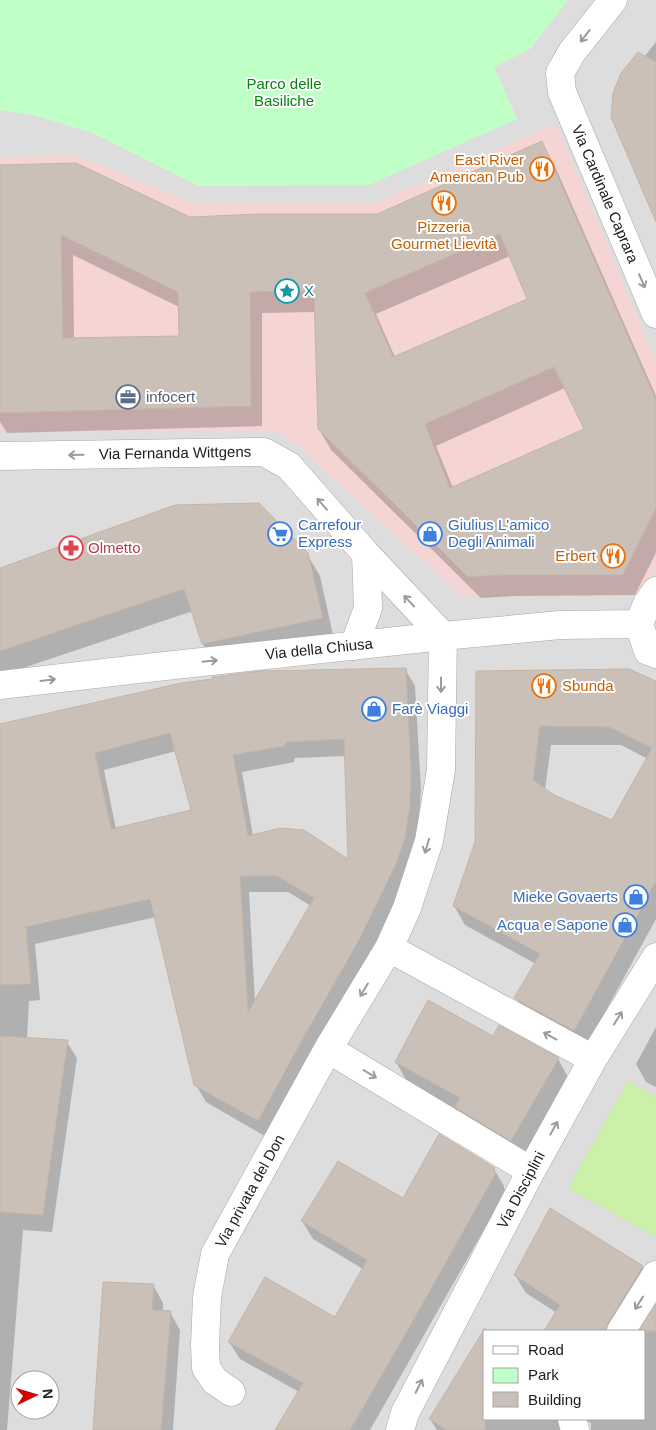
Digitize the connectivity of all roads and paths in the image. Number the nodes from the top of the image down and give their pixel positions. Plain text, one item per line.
1 (613, 0) edge
2 (656, 314) edge
3 (0, 456) edge
4 (366, 554) junction
5 (656, 592) edge
6 (639, 624) junction
7 (443, 636) junction
8 (354, 646) junction
9 (656, 654) edge
10 (0, 686) edge
11 (390, 948) junction
12 (656, 957) edge
13 (328, 1049) junction
14 (593, 1059) junction
15 (531, 1171) junction
16 (656, 1275) edge
17 (622, 1330) edge
18 (230, 1392) dead end
19 (400, 1430) edge

1 -> 2 street, Via Cardinale Caprara
4 -> 3 street, Via Fernanda Wittgens
7 -> 4 street, Via Fernanda Wittgens
4 - 8 street
5 - 6 street
6 - 7 street, Via della Chiusa
6 - 9 street
7 - 8 street, Via della Chiusa
7 -> 11 street, Via privata del Don
10 -> 8 street, Via della Chiusa
11 -> 13 street, Via privata del Don
14 -> 11 street
14 -> 12 street, Via Disciplini
13 -> 15 street
13 - 18 street, Via privata del Don
15 -> 14 street, Via Disciplini
19 -> 15 street, Via Disciplini
16 -> 17 street

